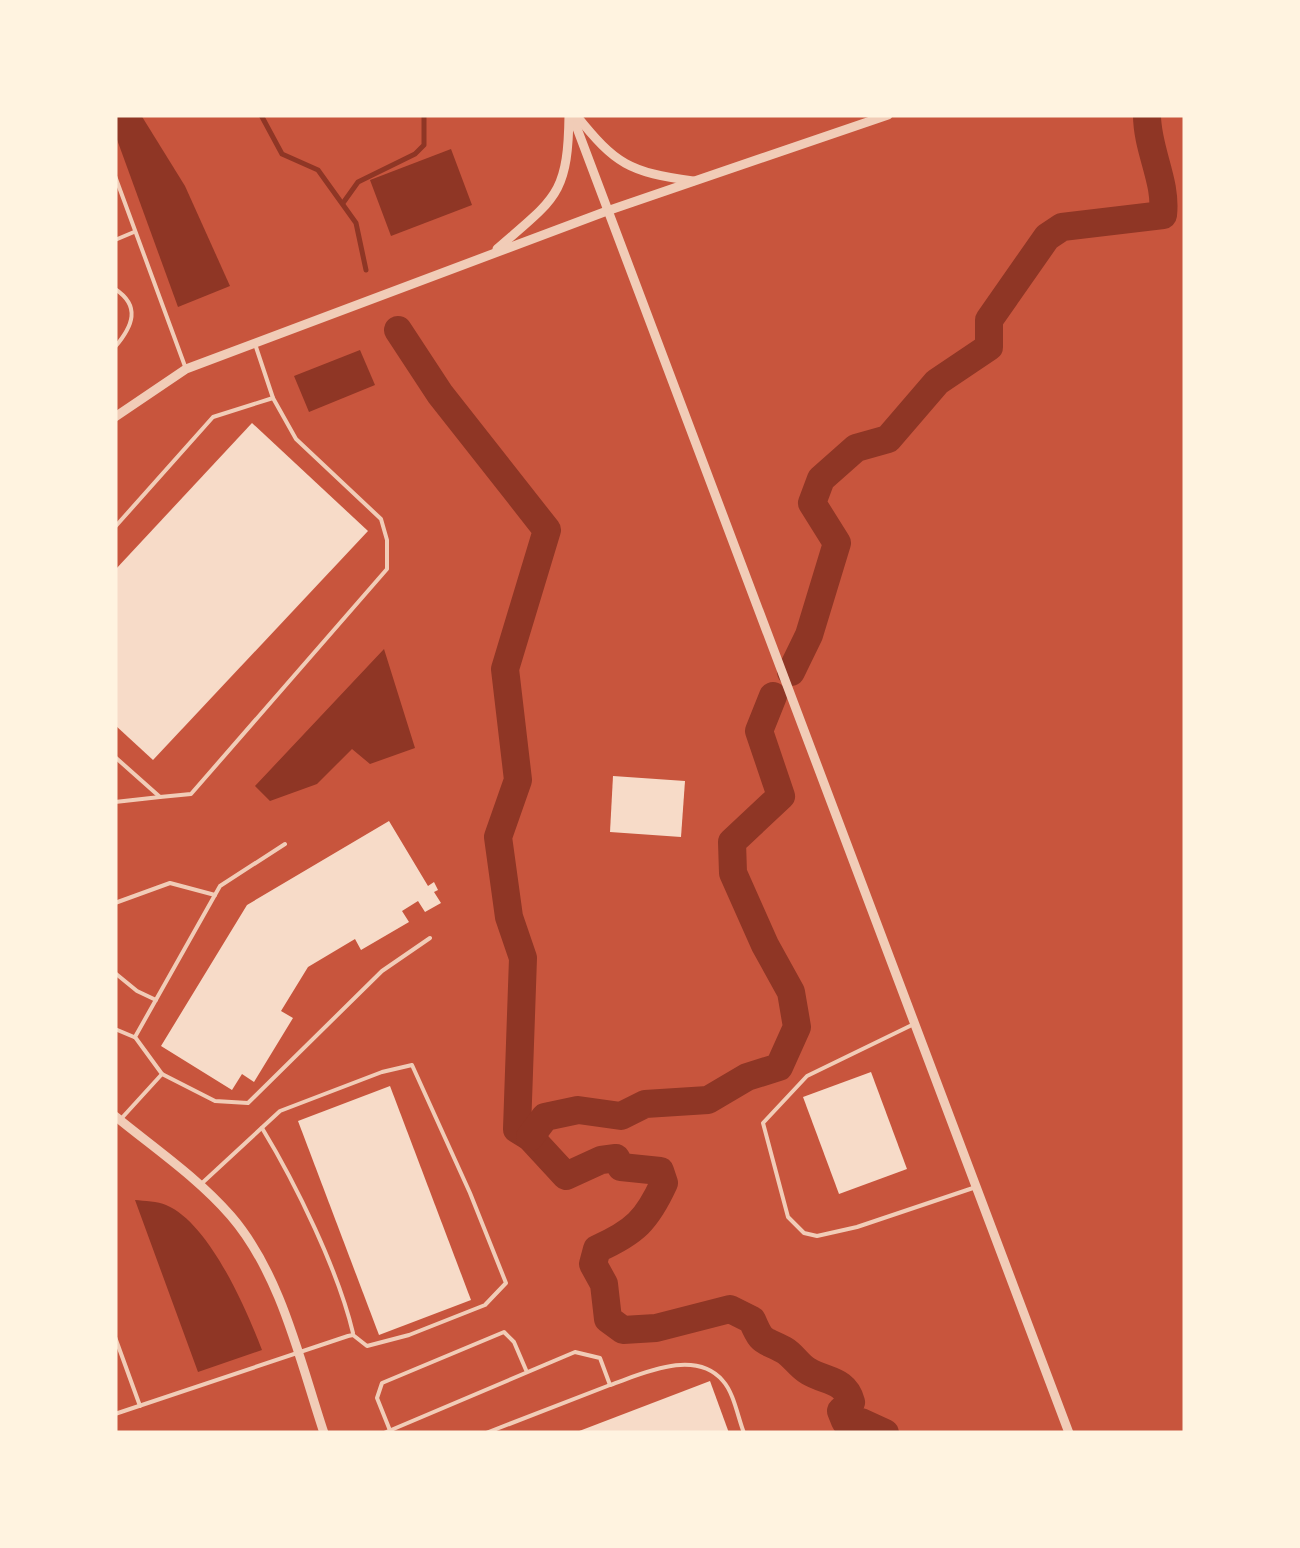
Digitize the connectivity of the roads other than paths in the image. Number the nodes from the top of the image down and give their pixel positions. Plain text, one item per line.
1 (572, 115) edge
2 (888, 115) edge
3 (115, 176) edge
4 (696, 181) junction
5 (607, 211) junction
6 (134, 232) junction
7 (115, 240) edge
8 (491, 254) junction
9 (115, 288) edge
10 (254, 343) junction
11 (115, 347) edge
12 (186, 368) junction
13 (272, 398) junction
14 (115, 417) edge
15 (115, 527) edge
16 (115, 757) edge
17 (160, 798) junction
18 (115, 802) edge
19 (285, 844) dead end
20 (215, 895) junction
21 (115, 903) edge
22 (430, 938) dead end
23 (115, 973) edge
24 (156, 1000) junction
25 (914, 1024) junction
26 (115, 1029) edge
27 (135, 1037) junction
28 (162, 1074) junction
29 (117, 1120) edge
30 (262, 1128) junction
31 (200, 1185) junction
32 (976, 1187) junction
33 (353, 1336) junction
34 (115, 1337) edge
35 (297, 1352) junction
36 (527, 1372) junction
37 (610, 1385) junction
38 (140, 1406) junction
39 (115, 1414) edge
40 (391, 1432) edge
41 (324, 1433) edge
42 (384, 1433) edge
43 (486, 1433) edge
44 (744, 1433) edge
45 (1068, 1433) edge

1 - 4 street
1 - 5 street
1 - 8 street
2 - 4 street
3 - 6 lane
4 - 5 street
5 - 8 street
5 - 25 street
6 - 7 lane
6 - 12 lane
8 - 10 street
9 - 11 lane
10 - 12 street
10 - 13 lane
12 - 14 street
13 - 15 lane
13 - 17 lane
16 - 17 lane
17 - 18 lane
19 - 20 lane
20 - 21 lane
20 - 24 lane
22 - 28 lane
23 - 24 lane
24 - 27 lane
25 - 32 street
25 - 32 lane
26 - 27 lane
27 - 28 lane
28 - 29 lane
29 - 31 street
30 - 31 lane
30 - 33 lane
30 - 33 lane
31 - 35 street
32 - 45 street
33 - 35 lane
34 - 38 lane
35 - 38 lane
35 - 41 street
36 - 37 lane
36 - 40 lane
36 - 40 lane
37 - 43 lane
37 - 44 lane
38 - 39 lane
40 - 42 lane

